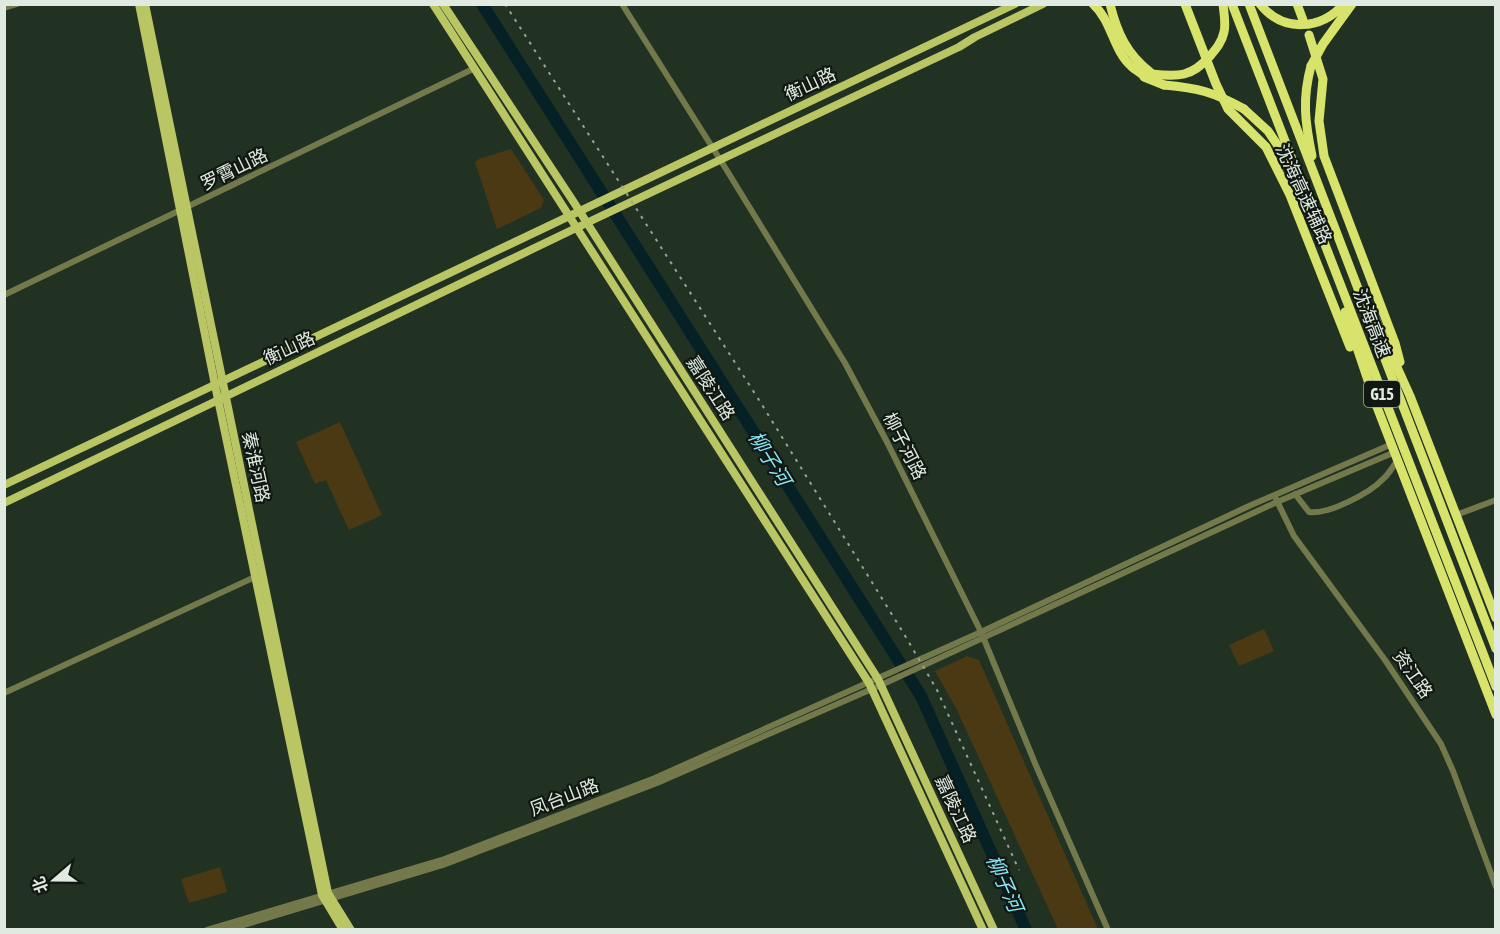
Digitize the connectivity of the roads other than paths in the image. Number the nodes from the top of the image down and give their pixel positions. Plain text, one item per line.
1 (17, 4) edge
2 (139, 4) edge
3 (145, 4) edge
4 (433, 4) edge
5 (443, 4) edge
6 (622, 4) edge
7 (1015, 4) edge
8 (1043, 4) edge
9 (1093, 4) edge
10 (1110, 4) edge
11 (1185, 4) edge
12 (1223, 4) edge
13 (1232, 4) edge
14 (1249, 4) edge
15 (1260, 4) edge
16 (1297, 4) edge
17 (1344, 4) edge
18 (1352, 4) edge
19 (4, 8) edge
20 (1303, 20) dead end
21 (1309, 35) dead end
22 (475, 68) junction
23 (712, 148) junction
24 (720, 159) junction
25 (1326, 204) junction
26 (1311, 209) junction
27 (184, 210) junction
28 (579, 211) junction
29 (568, 216) junction
30 (587, 223) junction
31 (576, 229) junction
32 (1342, 248) junction
33 (1328, 253) junction
34 (4, 296) edge
35 (219, 383) junction
36 (1410, 396) junction
37 (222, 399) junction
38 (1377, 407) junction
39 (1395, 452) junction
40 (4, 485) edge
41 (1295, 494) junction
42 (1275, 499) junction
43 (1496, 500) edge
44 (4, 503) edge
45 (1456, 515) junction
46 (255, 577) junction
47 (1496, 618) edge
48 (982, 635) junction
49 (1496, 650) edge
50 (879, 682) junction
51 (1496, 687) edge
52 (4, 693) edge
53 (1496, 715) edge
54 (1496, 887) edge
55 (326, 896) junction
56 (207, 930) edge
57 (227, 930) edge
58 (343, 930) edge
59 (351, 930) edge
60 (983, 930) edge
61 (994, 930) edge
62 (1108, 930) edge

1 - 19 street
2 - 27 main road, 秦淮河路
3 - 27 main road, 秦淮河路
4 - 22 main road, 嘉陵江路
5 - 28 main road, 嘉陵江路
6 - 23 street, 柳子河路
7 - 23 main road, 衡山路
8 - 24 main road, 衡山路
9 - 26 highway, bridge
10 - 12 highway, bridge
11 - 38 highway, 沈海高速辅路
13 - 26 highway, 沈海高速 / G15
14 - 25 highway, 沈海高速 / G15
15 - 17 highway
16 - 20 highway
18 - 25 highway, bridge
21 - 36 highway, 沈海高速辅路
22 - 27 street, 罗霄山路
22 - 29 main road, 嘉陵江路
23 - 24 street, 柳子河路
23 - 28 main road, 衡山路
24 - 30 main road, 衡山路
24 - 48 street, 柳子河路
25 - 32 highway, 沈海高速 / G15
26 - 33 highway, 沈海高速 / G15
27 - 34 street, 罗霄山路
27 - 35 main road, 秦淮河路
28 - 29 main road, 衡山路
28 - 30 main road, 嘉陵江路
29 - 31 main road, 嘉陵江路
29 - 35 main road, 衡山路
30 - 31 main road, 衡山路
30 - 50 main road, 嘉陵江路
31 - 37 main road, 衡山路
31 - 50 main road, 嘉陵江路
32 - 36 highway
32 - 49 highway, 沈海高速 / G15
33 - 38 highway
33 - 51 highway, 沈海高速 / G15
35 - 37 main road, 秦淮河路
35 - 40 main road, 衡山路
36 - 45 highway
37 - 44 main road, 衡山路
37 - 46 main road, 秦淮河路
37 - 55 main road, 秦淮河路
38 - 39 highway
39 - 41 street
39 - 41 street
39 - 42 street
39 - 53 highway
41 - 42 street
42 - 48 street, 凤台山路
42 - 54 street, 资江路
43 - 45 street
45 - 47 highway
46 - 52 street
46 - 55 main road, 秦淮河路
48 - 50 street, 凤台山路
48 - 62 street, 柳子河路
50 - 55 street, 凤台山路
50 - 60 main road, 嘉陵江路
50 - 61 main road, 嘉陵江路
55 - 56 street, 凤台山路
55 - 57 street, 凤台山路
55 - 58 main road, 秦淮河路
55 - 59 main road, 秦淮河路

